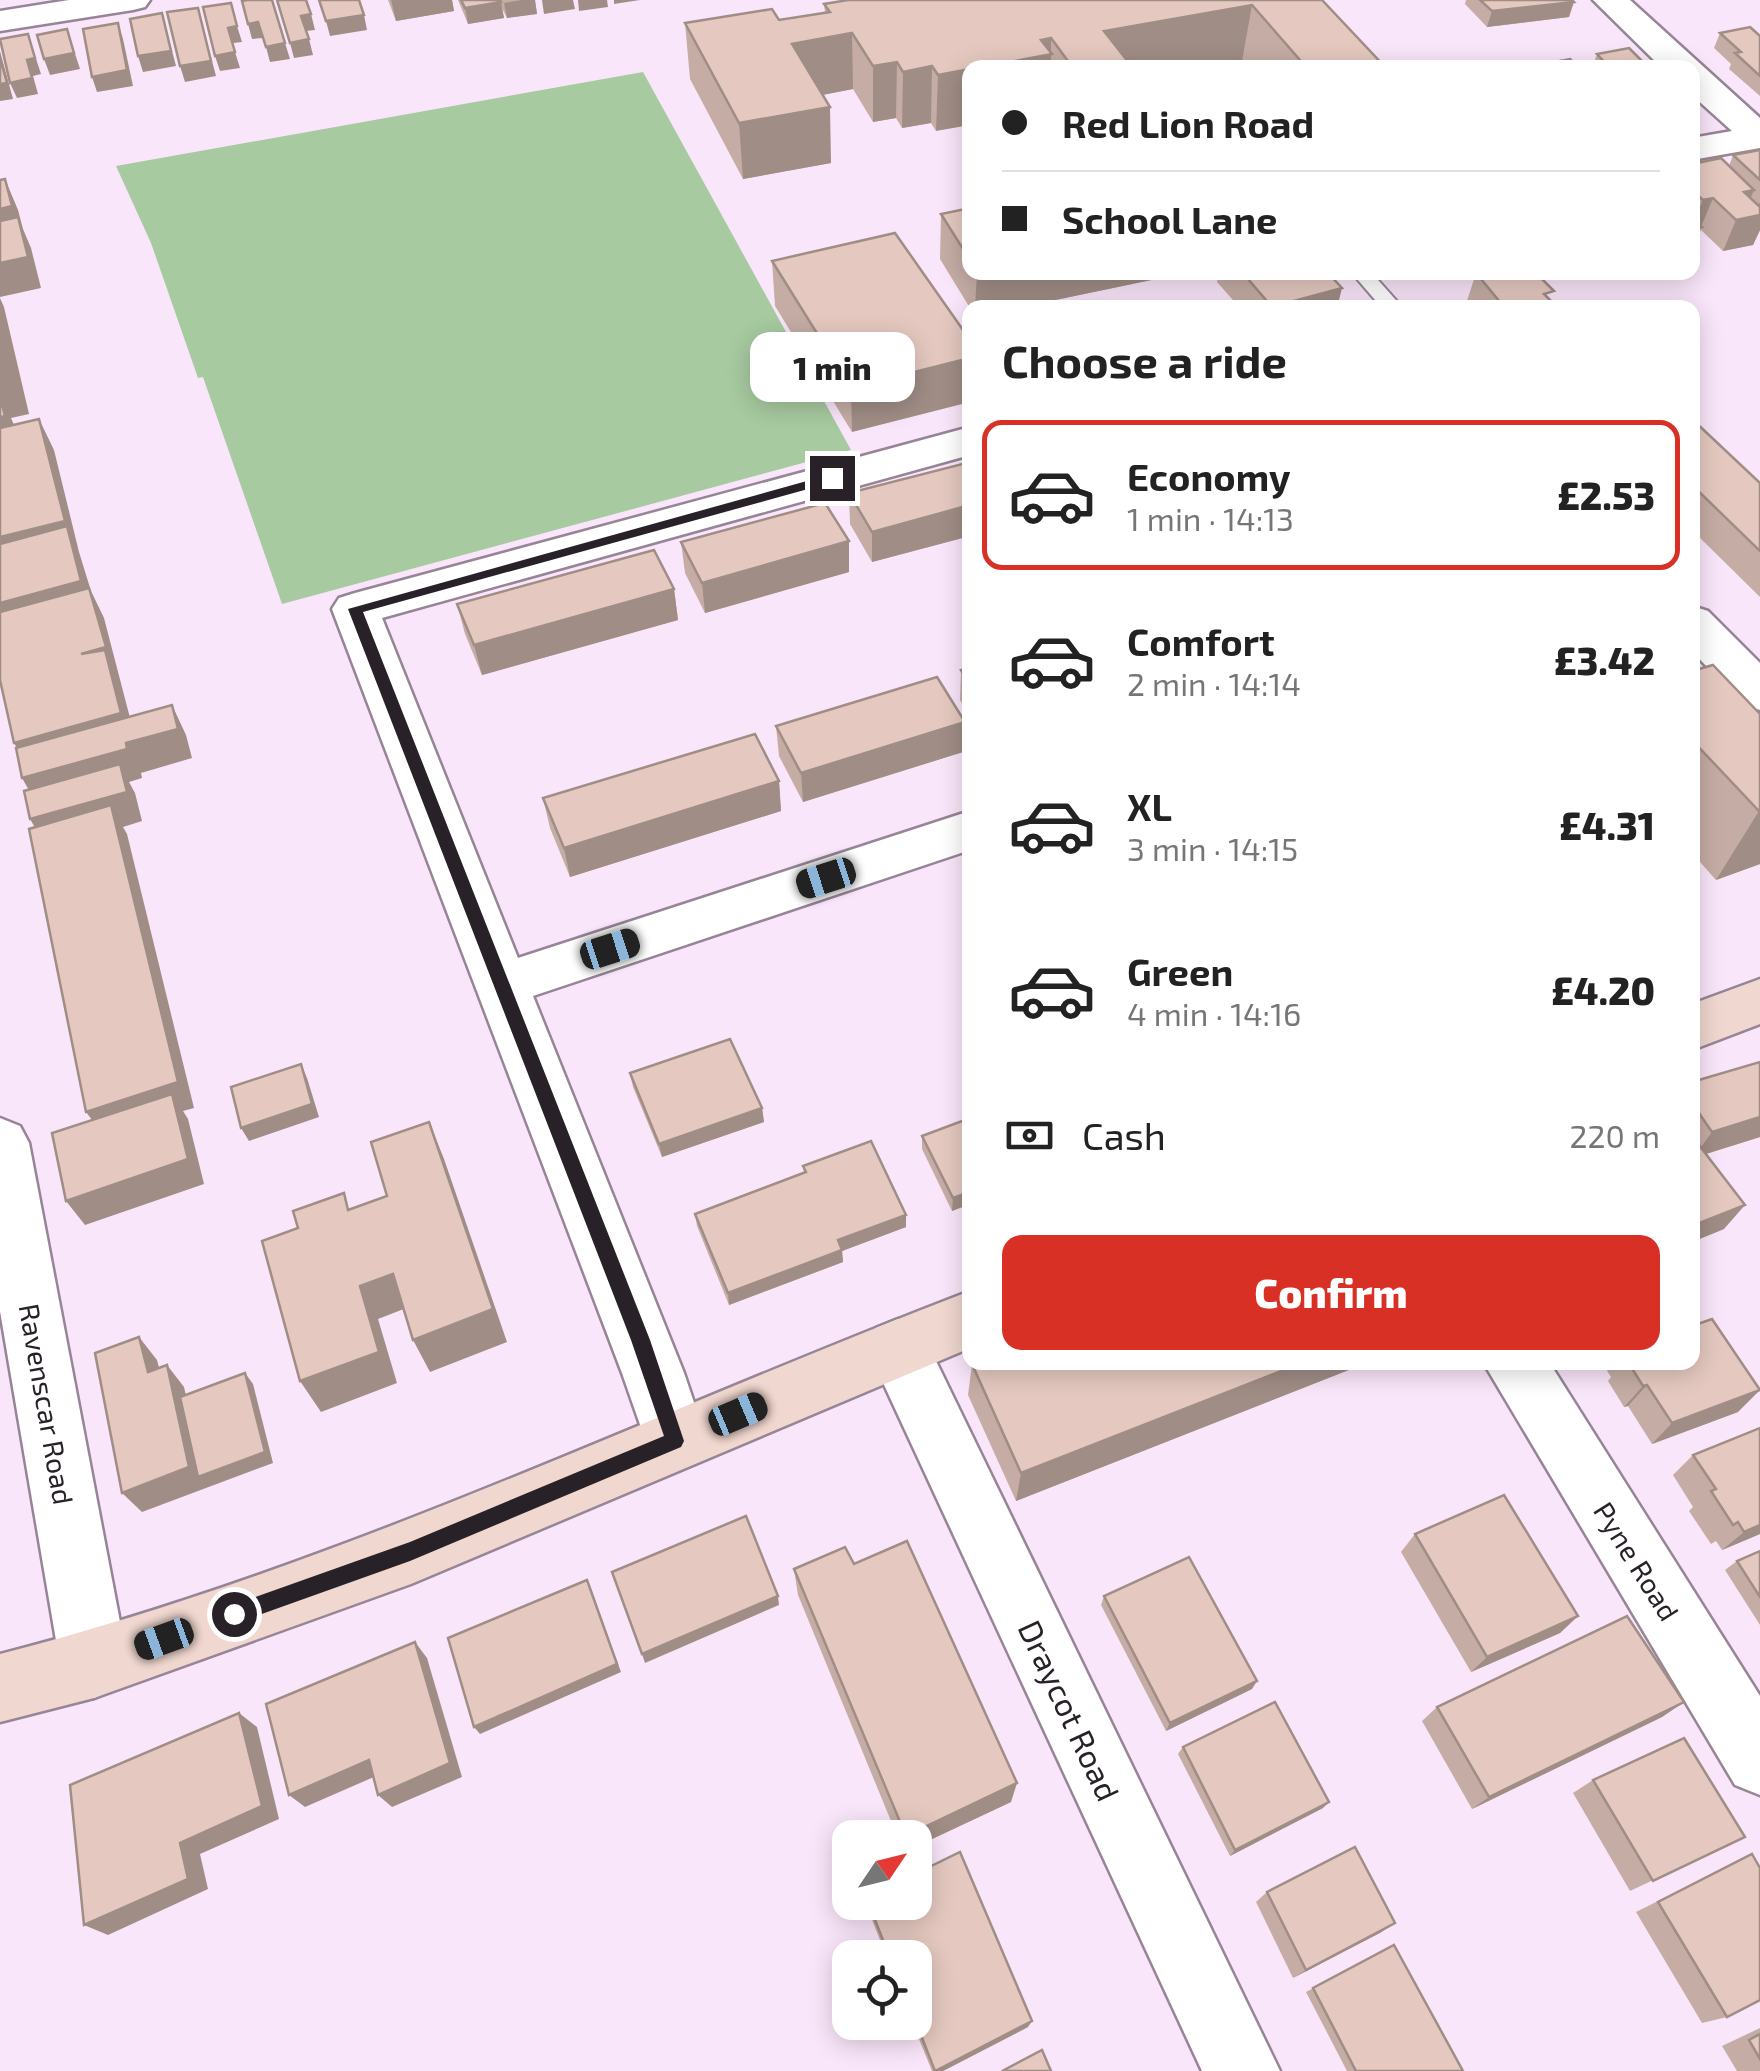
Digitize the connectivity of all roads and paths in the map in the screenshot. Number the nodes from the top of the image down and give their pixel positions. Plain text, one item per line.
1 (133, 0) edge
2 (1610, 0) edge
3 (0, 21) edge
4 (1675, 60) edge
5 (1700, 83) edge
6 (1760, 136) edge
7 (1700, 147) edge
8 (1368, 280) edge
9 (1386, 300) edge
10 (962, 442) edge
11 (1700, 630) edge
12 (1760, 693) edge
13 (962, 833) edge
14 (502, 984) junction
15 (1760, 1001) edge
16 (1700, 1025) edge
17 (0, 1143) edge
18 (962, 1322) edge
19 (898, 1348) junction
20 (1519, 1370) edge
21 (675, 1441) junction
22 (94, 1664) junction
23 (0, 1688) edge
24 (1760, 1760) edge
25 (1242, 2071) edge

1 - 3 street
2 - 4 street
5 - 6 street
6 - 7 street
8 - 9 lane
10 - 14 street
11 - 12 street
13 - 14 street
14 - 21 street
15 - 16 street
17 - 22 street, Ravenscar Road
18 - 19 street
19 - 21 street
19 - 25 street, Draycot Road
20 - 24 street, Pyne Road
21 - 22 street
22 - 23 street

